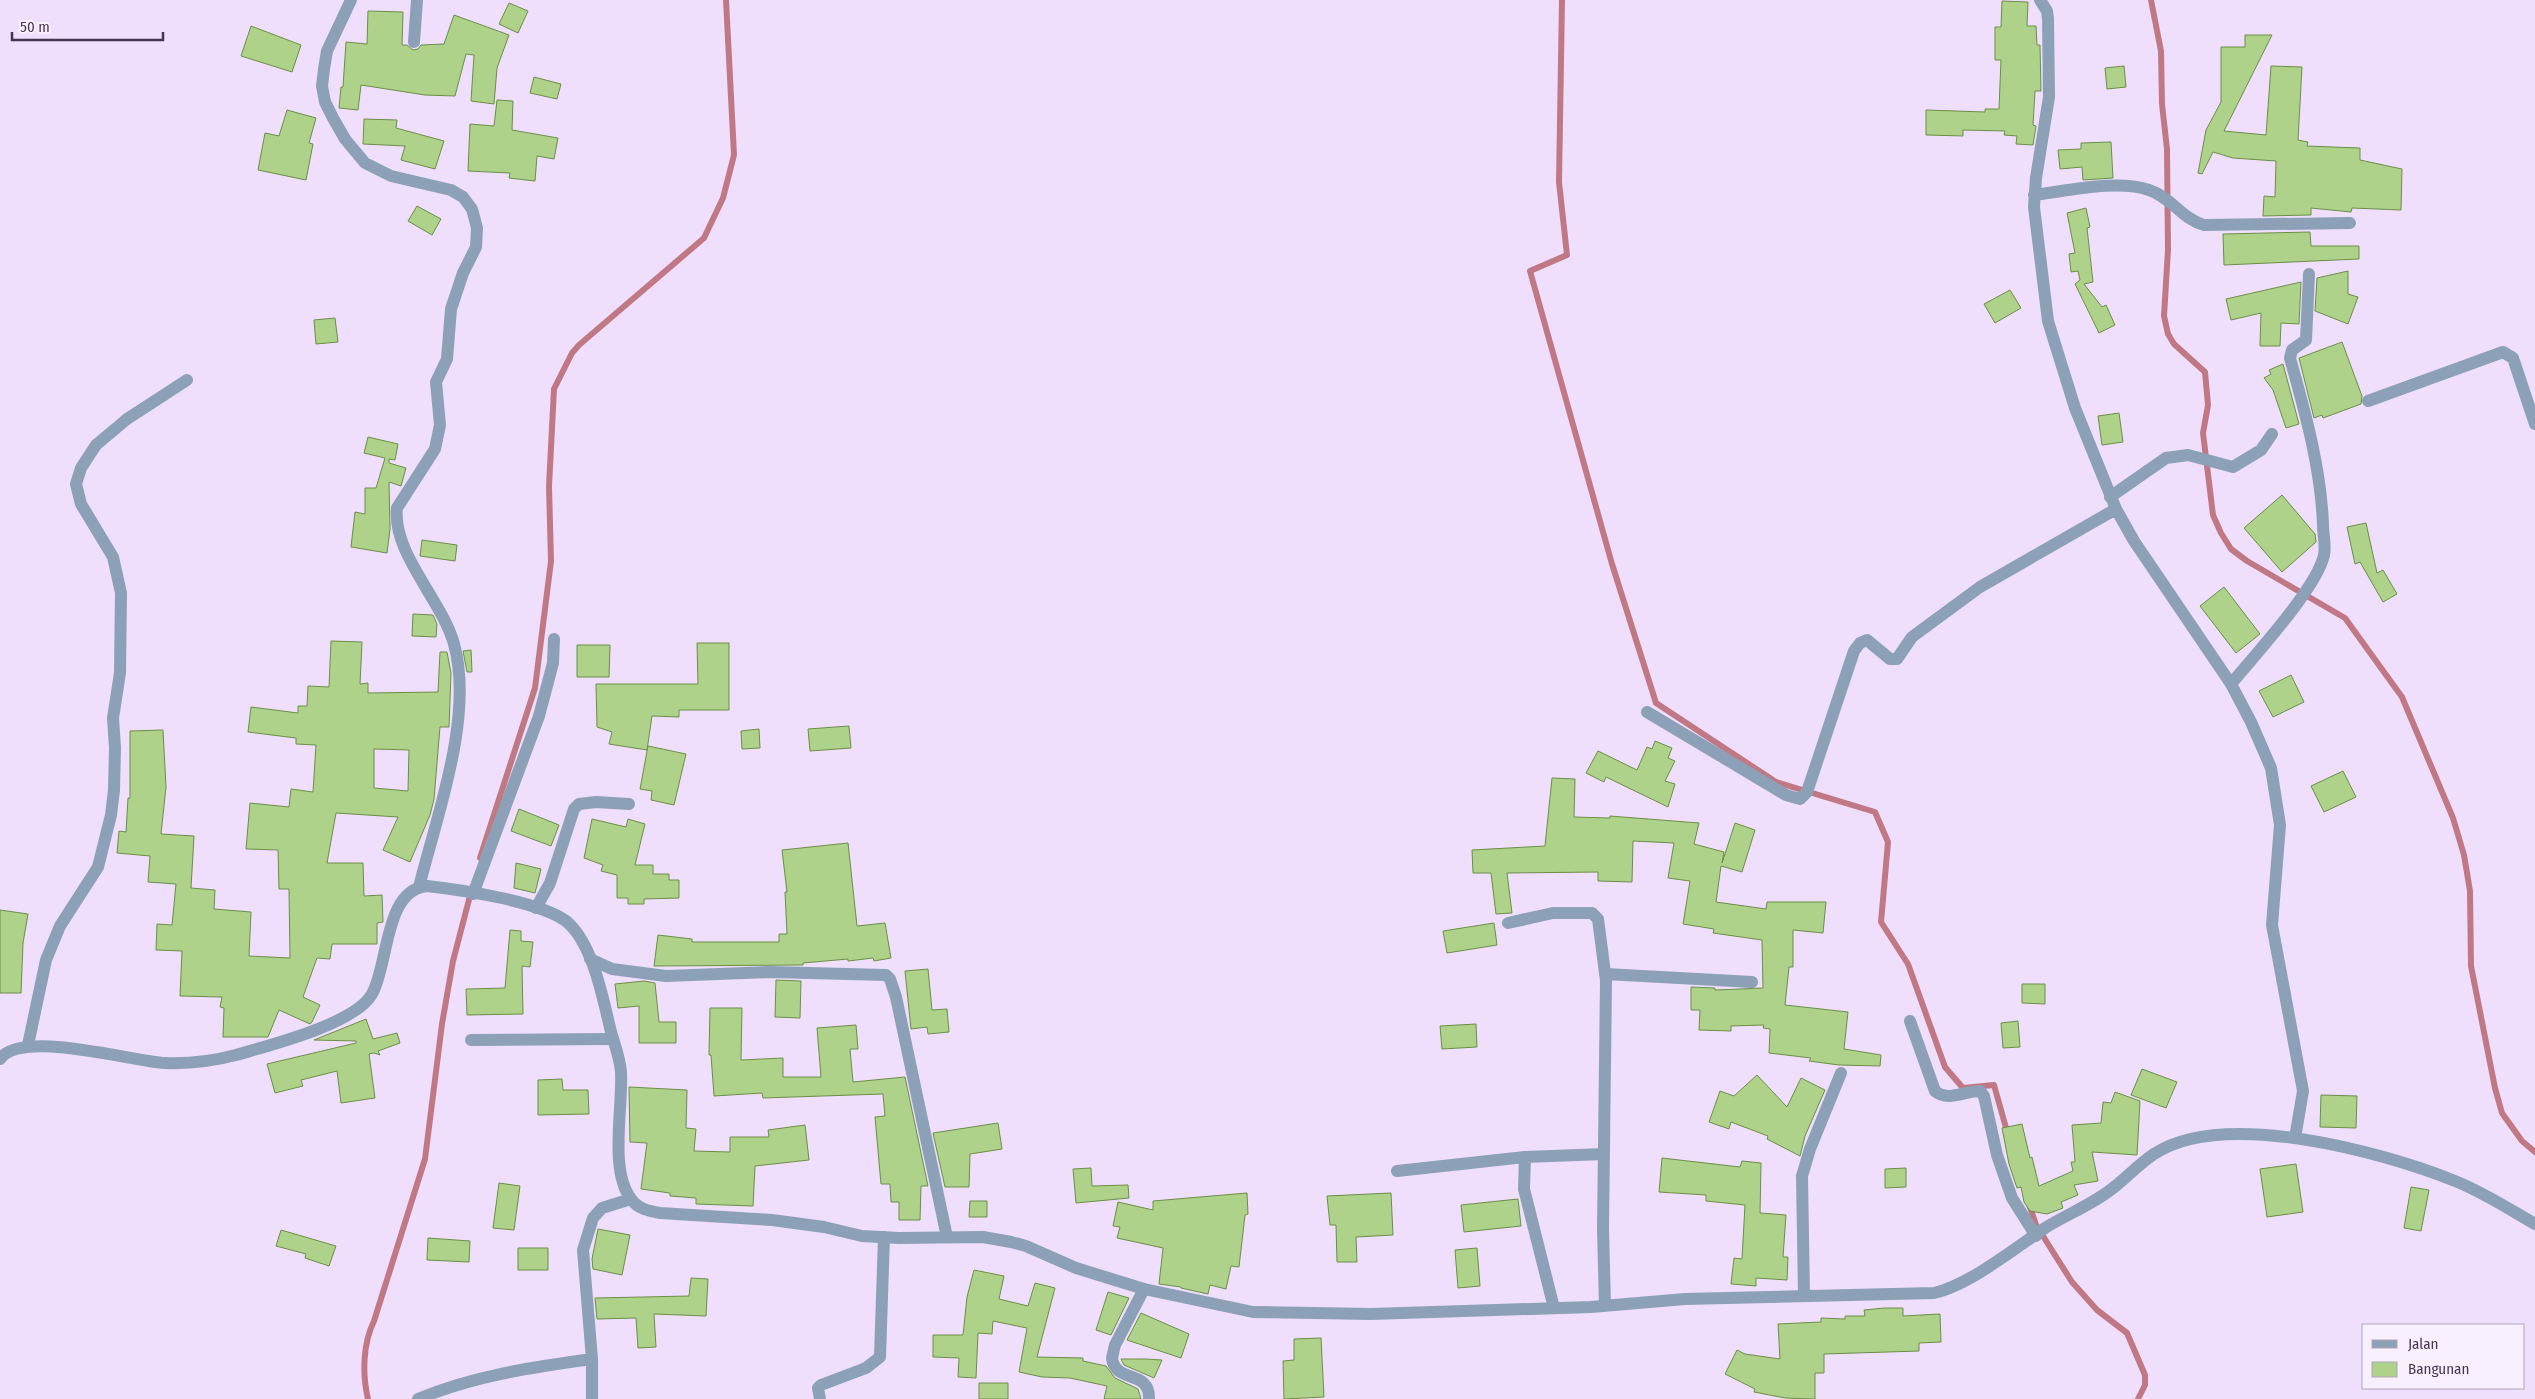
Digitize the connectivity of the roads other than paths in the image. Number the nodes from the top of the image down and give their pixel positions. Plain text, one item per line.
1 (351, 0) edge
2 (417, 0) edge
3 (2040, 0) edge
4 (414, 42) dead end
5 (2034, 194) junction
6 (2350, 223) dead end
7 (2308, 274) dead end
8 (187, 380) dead end
9 (2368, 402) dead end
10 (2535, 424) edge
11 (2272, 434) dead end
12 (2110, 497) junction
13 (2116, 509) junction
14 (554, 639) dead end
15 (2231, 684) junction
16 (1647, 712) dead end
17 (629, 804) dead end
18 (419, 887) junction
19 (474, 894) junction
20 (536, 908) junction
21 (1508, 923) dead end
22 (590, 960) junction
23 (1606, 974) junction
24 (1752, 982) dead end
25 (1910, 1021) dead end
26 (613, 1039) junction
27 (471, 1040) dead end
28 (28, 1046) junction
29 (0, 1059) edge
30 (1841, 1072) dead end
31 (2295, 1138) junction
32 (1604, 1154) junction
33 (1525, 1157) junction
34 (1397, 1171) dead end
35 (631, 1199) junction
36 (2535, 1224) edge
37 (2040, 1233) junction
38 (884, 1237) junction
39 (947, 1237) junction
40 (1144, 1290) junction
41 (1804, 1296) junction
42 (1605, 1305) junction
43 (1554, 1308) junction
44 (592, 1359) junction
45 (418, 1399) edge
46 (592, 1399) edge
47 (820, 1399) edge
48 (1149, 1399) edge

1 - 18 street
2 - 4 street
3 - 5 street
5 - 6 street
5 - 12 street
7 - 15 street
8 - 28 street
9 - 10 street
11 - 12 street
12 - 13 street
13 - 15 street
13 - 16 street
14 - 19 street
15 - 31 street
17 - 20 street
18 - 19 street
18 - 28 street
19 - 20 street
20 - 22 street
21 - 23 street
22 - 26 street
22 - 39 street
23 - 24 street
23 - 32 street
25 - 37 street
26 - 27 street
26 - 35 street
28 - 29 street
30 - 41 street
31 - 36 street
31 - 37 street
32 - 33 street
32 - 42 street
33 - 34 street
33 - 43 street
35 - 38 street
35 - 44 street
37 - 41 street
38 - 39 street
38 - 47 street
39 - 40 street
40 - 43 street
40 - 48 street
41 - 42 street
42 - 43 street
44 - 45 street
44 - 46 street

